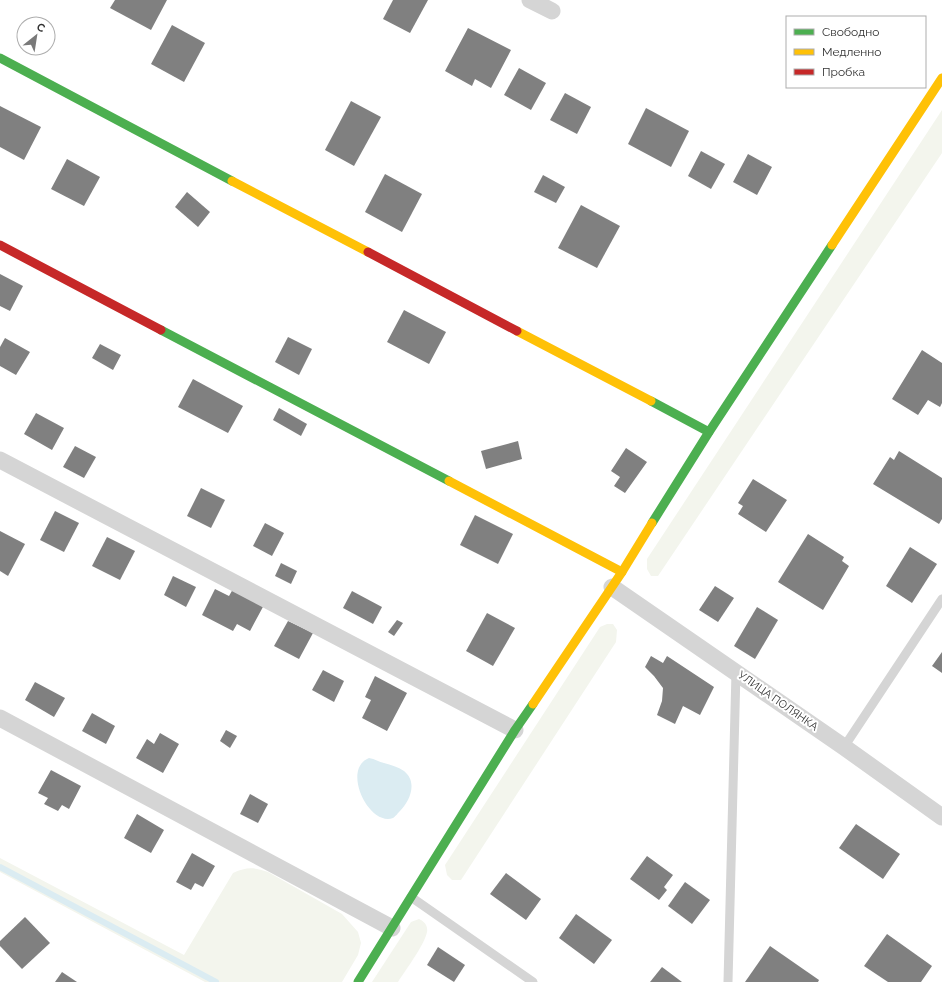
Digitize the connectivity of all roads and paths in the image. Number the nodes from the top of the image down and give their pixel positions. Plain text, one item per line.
1 (530, 0) edge
2 (552, 11) dead end
3 (0, 58) edge
4 (942, 78) edge
5 (0, 246) edge
6 (709, 432) junction
7 (0, 460) edge
8 (622, 572) junction
9 (612, 587) junction
10 (942, 599) edge
11 (736, 672) junction
12 (0, 718) edge
13 (515, 730) junction
14 (844, 747) junction
15 (942, 817) edge
16 (411, 897) junction
17 (392, 928) junction
18 (358, 982) edge
19 (533, 982) edge
20 (728, 982) edge

1 - 2 street
3 - 6 street
4 - 6 street
5 - 8 street
6 - 8 street
7 - 13 street
8 - 9 street
9 - 11 street, УЛИЦА ПОЛЯНКА
9 - 13 street
10 - 14 lane
11 - 14 street, УЛИЦА ПОЛЯНКА
11 - 20 lane
12 - 17 street
13 - 16 street
14 - 15 street, УЛИЦА ПОЛЯНКА
16 - 17 street
16 - 19 lane
17 - 18 street

